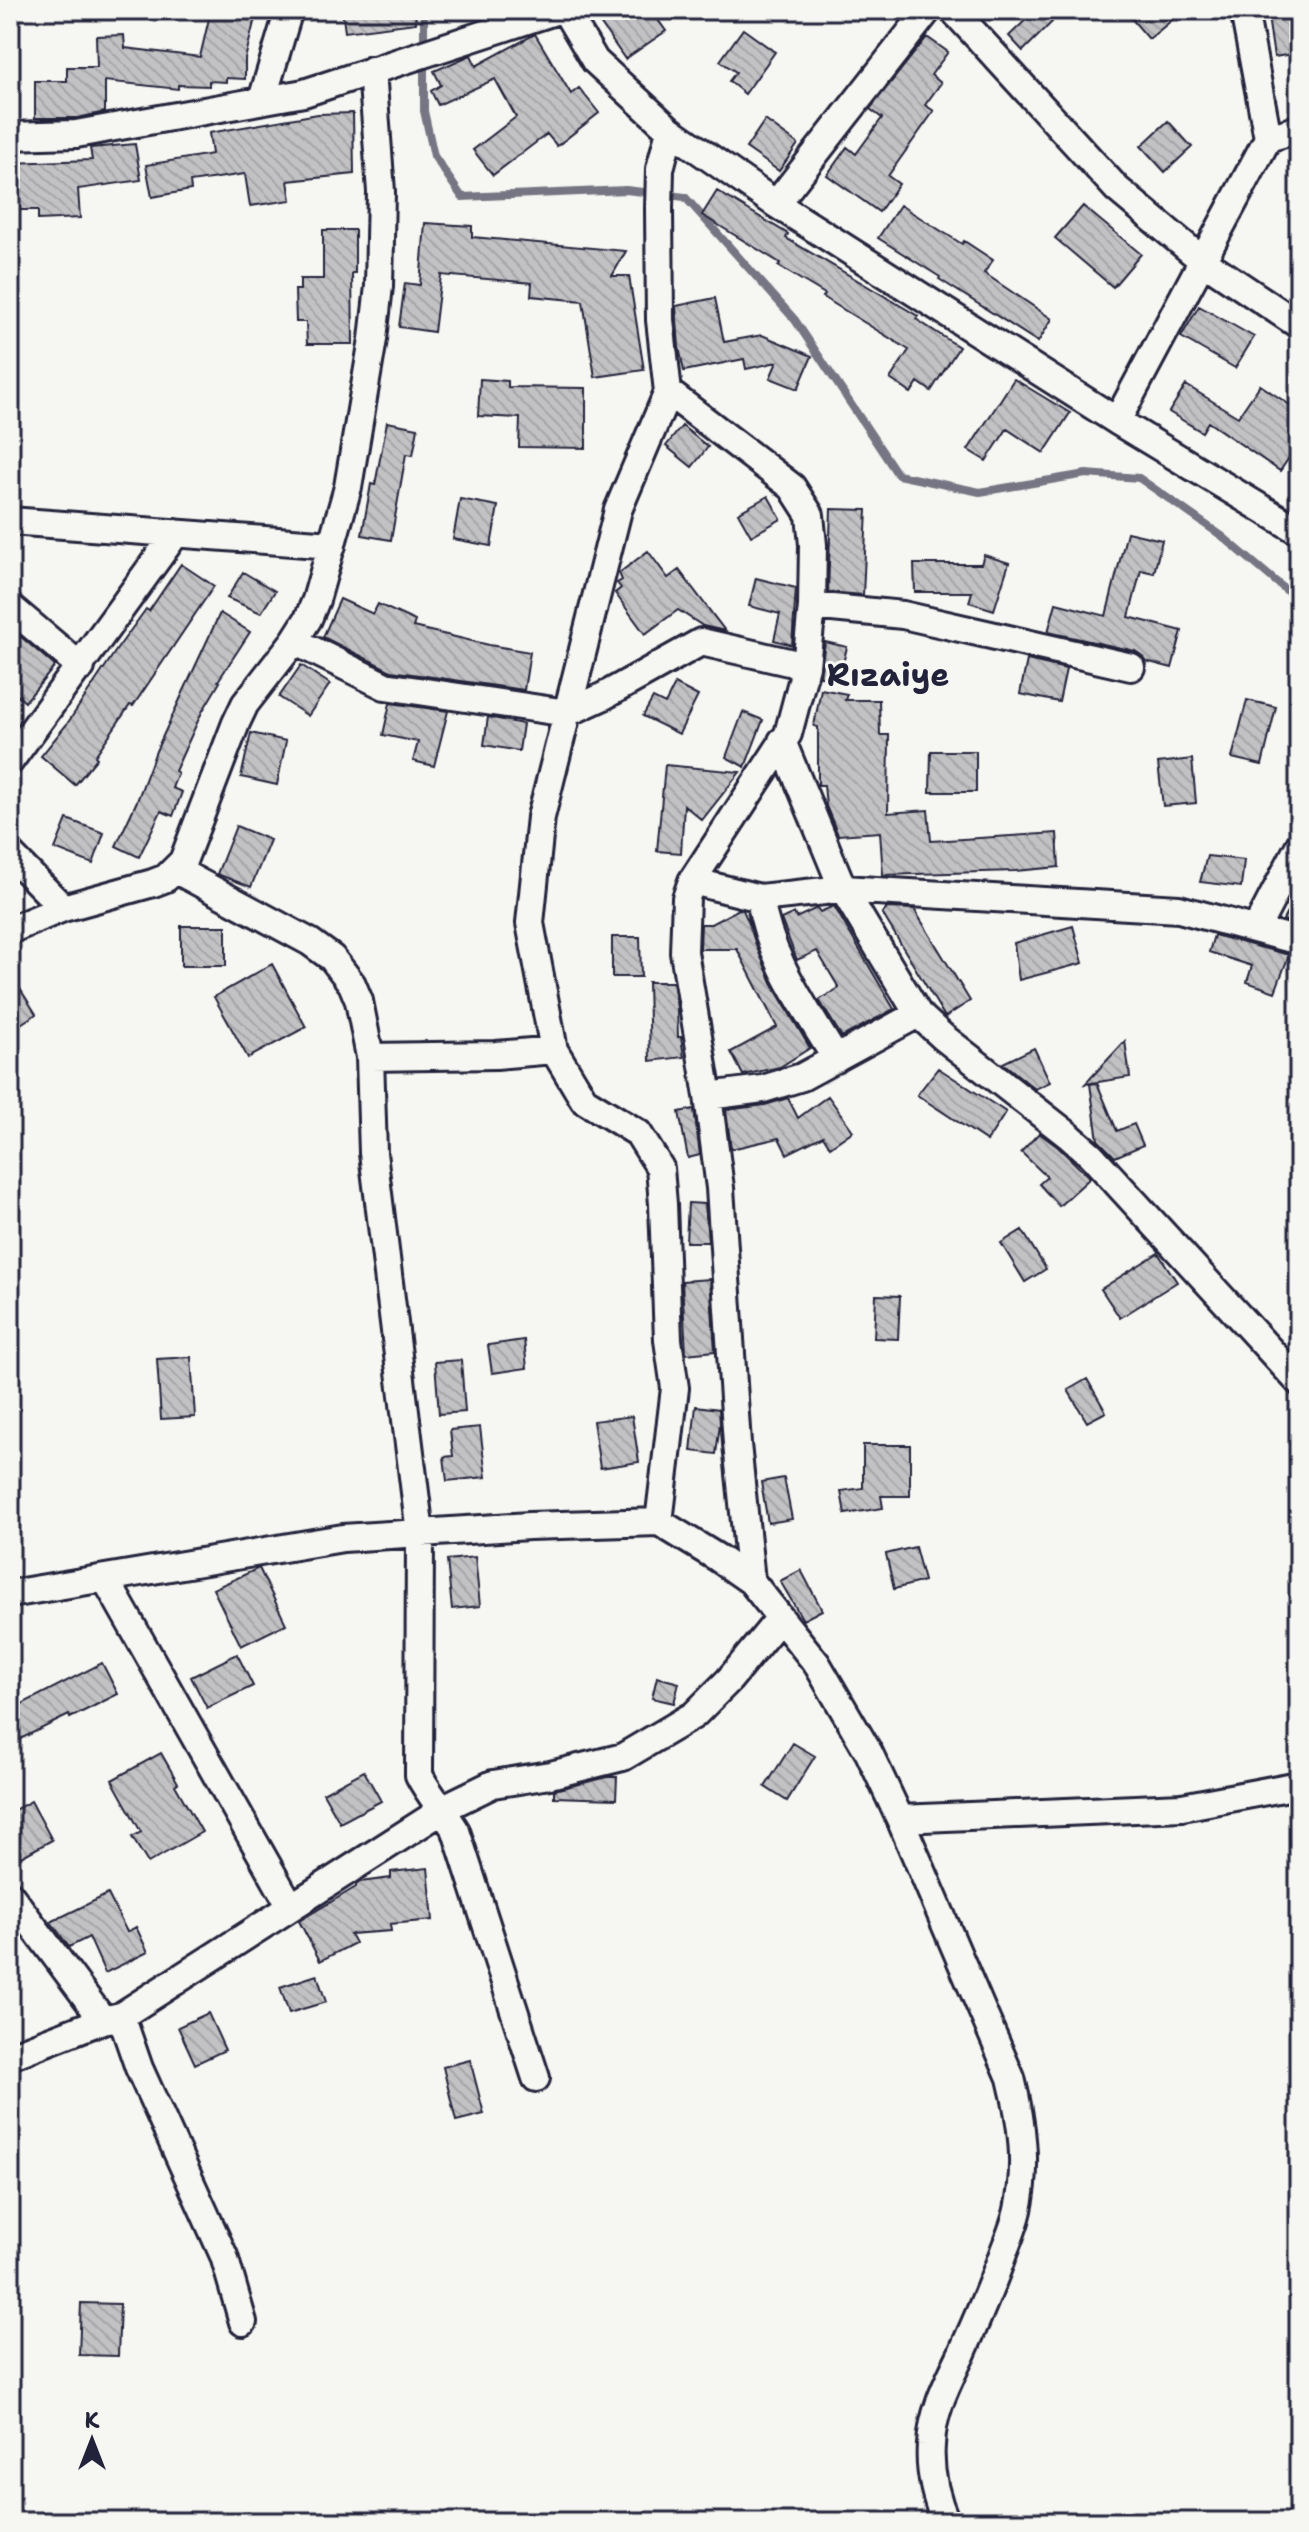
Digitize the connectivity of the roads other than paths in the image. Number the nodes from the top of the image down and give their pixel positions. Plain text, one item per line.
1 (289, 10) edge
2 (558, 10) edge
3 (565, 10) edge
4 (928, 10) edge
5 (953, 10) edge
6 (1244, 10) edge
7 (372, 70) junction
8 (262, 100) junction
9 (1299, 129) edge
10 (670, 130) junction
11 (10, 136) edge
12 (1268, 138) junction
13 (776, 204) junction
14 (1202, 260) junction
15 (1299, 325) edge
16 (668, 392) junction
17 (1117, 421) junction
18 (10, 521) edge
19 (1299, 531) edge
20 (176, 533) junction
21 (332, 545) junction
22 (812, 606) junction
23 (10, 607) edge
24 (294, 641) junction
25 (806, 666) junction
26 (81, 667) junction
27 (1131, 667) dead end
28 (567, 713) junction
29 (782, 741) junction
30 (10, 761) edge
31 (1299, 846) edge
32 (10, 854) edge
33 (176, 870) junction
34 (692, 881) junction
35 (843, 889) junction
36 (760, 898) junction
37 (63, 908) junction
38 (1256, 929) junction
39 (10, 930) edge
40 (1299, 941) edge
41 (918, 1014) junction
42 (554, 1050) junction
43 (370, 1057) junction
44 (836, 1059) junction
45 (708, 1096) junction
46 (1299, 1382) edge
47 (659, 1522) junction
48 (420, 1533) junction
49 (105, 1578) junction
50 (751, 1581) junction
51 (10, 1594) edge
52 (780, 1618) junction
53 (1299, 1785) edge
54 (443, 1810) junction
55 (900, 1819) junction
56 (10, 1895) edge
57 (291, 1907) junction
58 (112, 2018) junction
59 (10, 2056) edge
60 (536, 2078) dead end
61 (243, 2322) dead end
62 (946, 2522) edge

1 - 8 street
2 - 7 street
3 - 10 street
4 - 13 street
5 - 14 street
6 - 12 street
7 - 8 street
7 - 21 street
8 - 11 street
9 - 12 street
10 - 13 street
10 - 16 street
12 - 14 street
13 - 17 street
14 - 15 street
14 - 17 street
16 - 22 street
16 - 28 street
17 - 19 street
18 - 20 street
20 - 21 street
20 - 26 street
21 - 24 street
22 - 25 street
22 - 27 street
23 - 26 street
24 - 28 street
24 - 33 street
25 - 28 street
25 - 29 street
26 - 30 street
28 - 42 street
29 - 34 street
29 - 35 street
31 - 38 street
32 - 37 street
33 - 37 street
33 - 43 street
34 - 36 street
34 - 45 street
35 - 36 street
35 - 38 street
35 - 41 street
36 - 44 street
37 - 39 street
38 - 40 street
41 - 44 street
41 - 46 street
42 - 43 street
42 - 47 street
43 - 48 street
44 - 45 street
45 - 50 street
47 - 48 street
47 - 50 street
48 - 49 street
48 - 54 street
49 - 51 street
49 - 57 street
50 - 52 street
52 - 54 street
52 - 55 street
53 - 55 street
54 - 57 street
54 - 60 street
55 - 62 street
56 - 58 street
57 - 58 street
58 - 59 street
58 - 61 street

